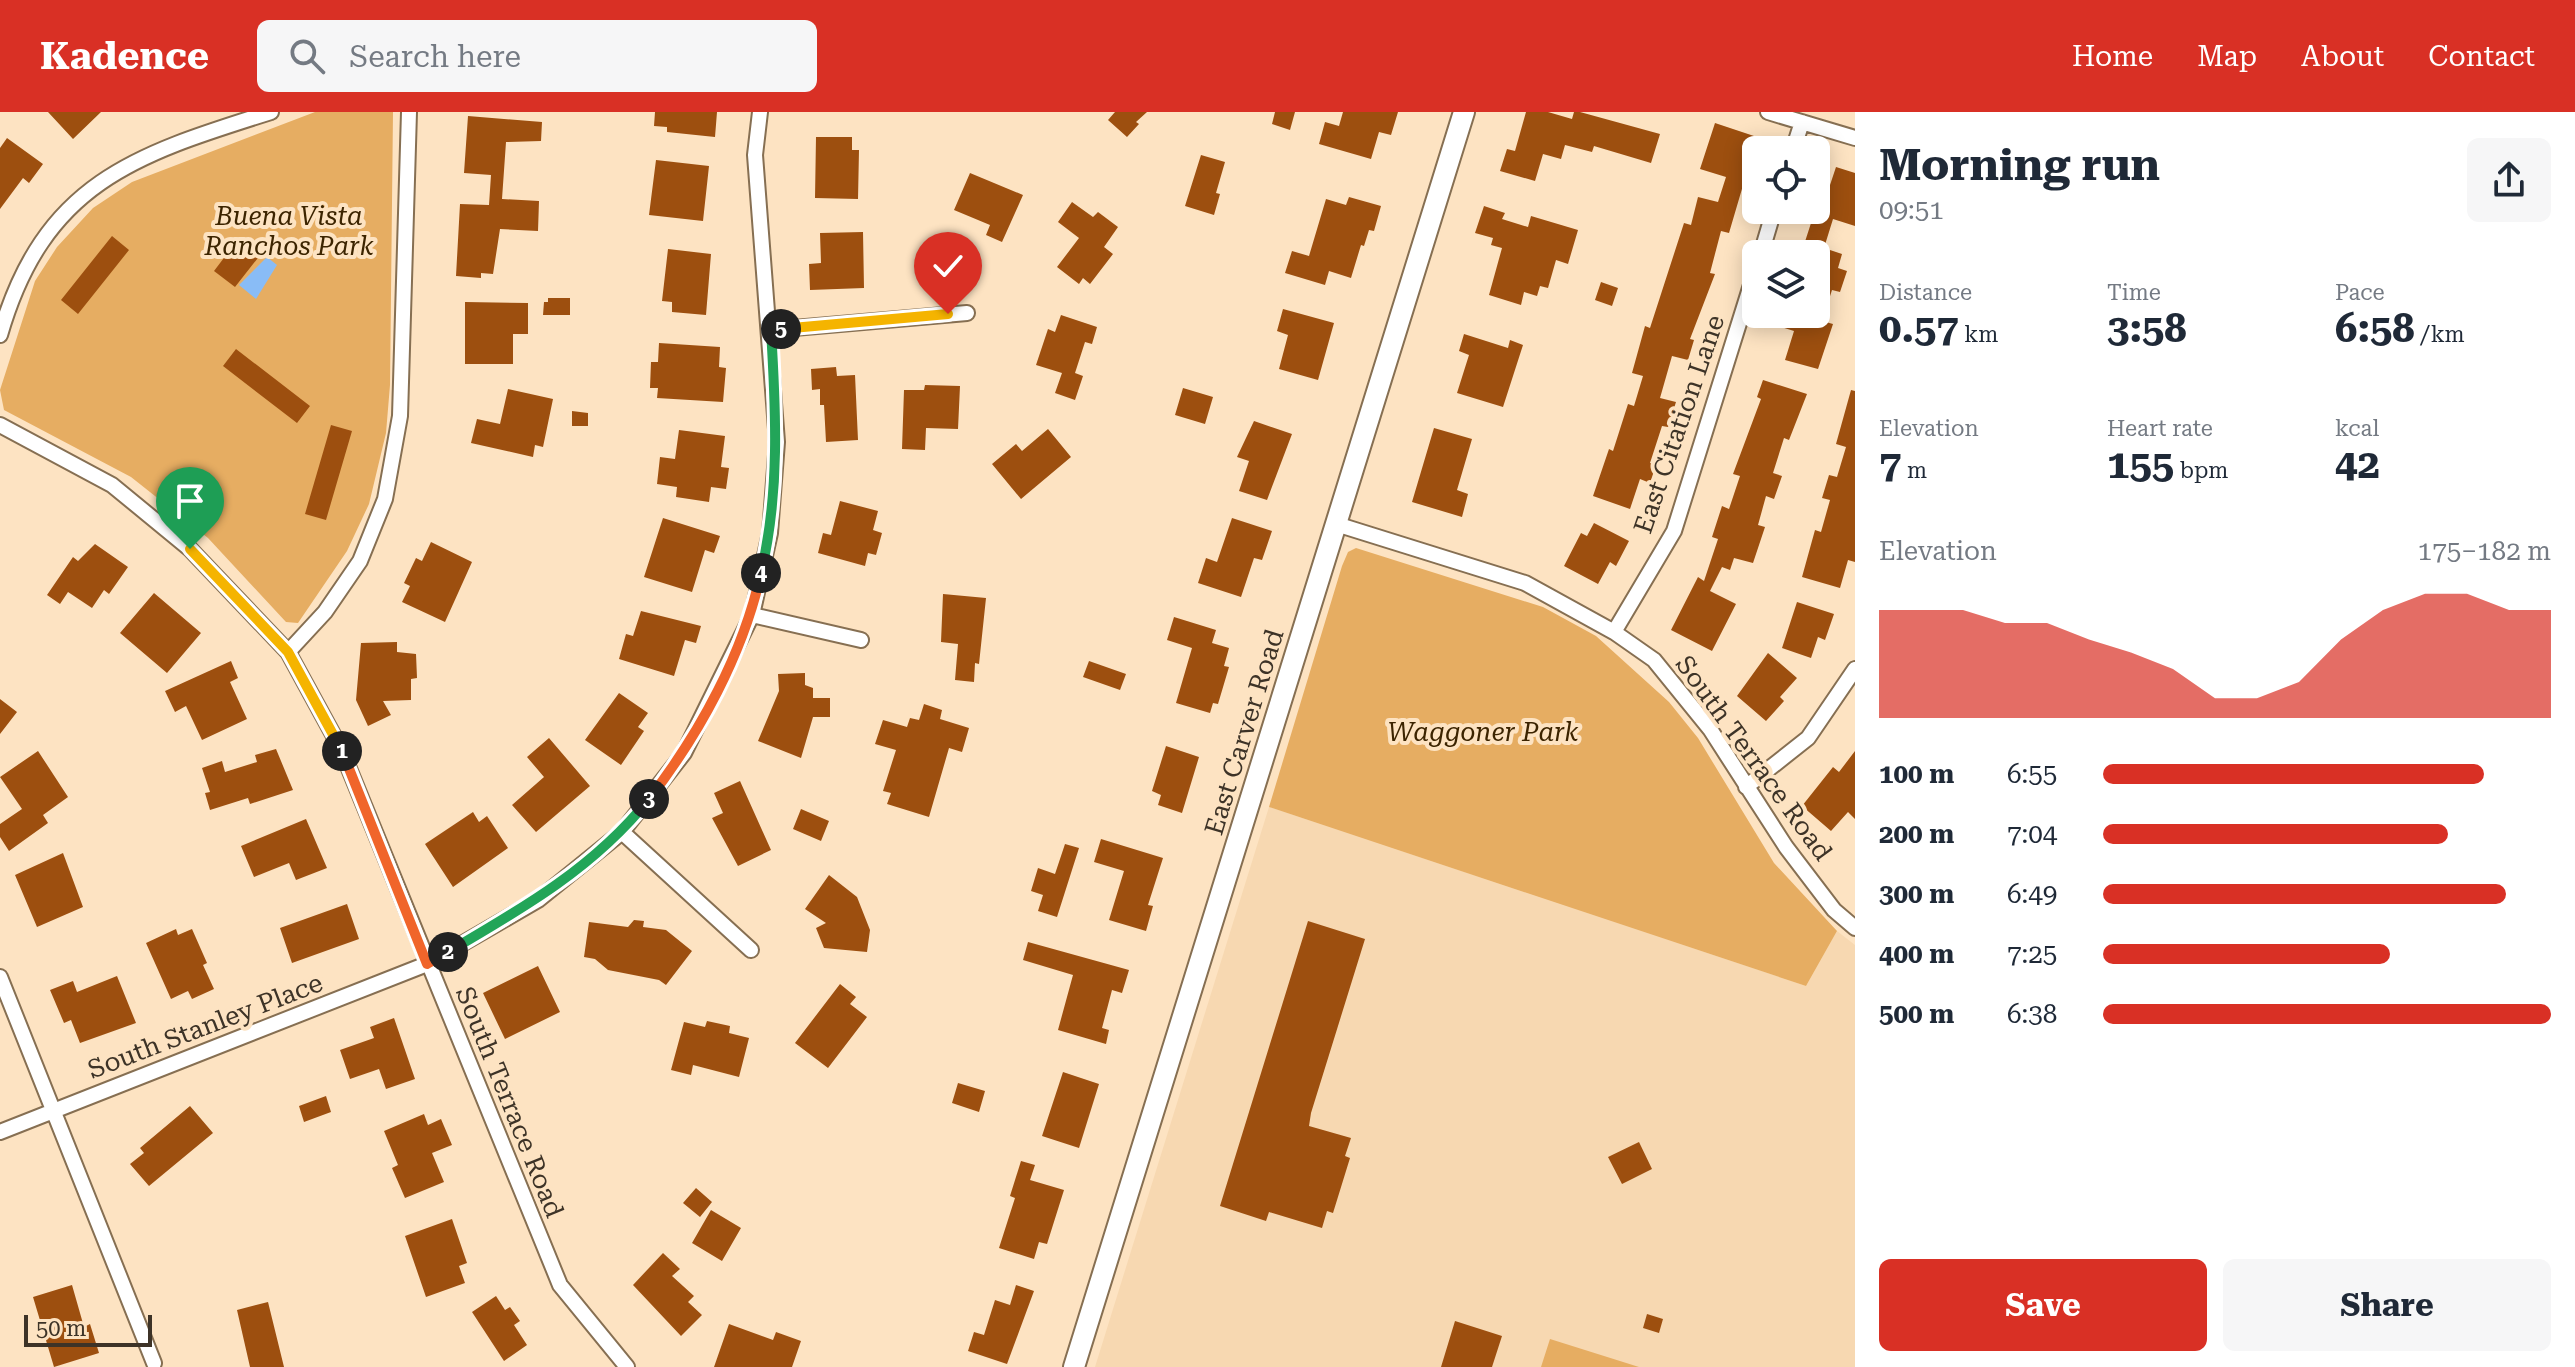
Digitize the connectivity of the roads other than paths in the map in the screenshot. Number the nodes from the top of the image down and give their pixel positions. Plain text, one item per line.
1 (271, 112) edge
2 (409, 112) edge
3 (760, 112) edge
4 (1464, 112) edge
5 (1768, 112) edge
6 (1802, 122) junction
7 (1798, 136) edge
8 (1855, 138) edge
9 (967, 313) dead end
10 (1742, 314) edge
11 (771, 330) junction
12 (0, 335) edge
13 (0, 425) edge
14 (1336, 524) junction
15 (752, 615) junction
16 (1614, 632) junction
17 (861, 640) dead end
18 (288, 652) junction
19 (1855, 669) edge
20 (1746, 787) junction
21 (622, 832) junction
22 (1855, 928) edge
23 (751, 950) dead end
24 (427, 964) junction
25 (0, 977) edge
26 (55, 1111) junction
27 (0, 1132) edge
28 (154, 1363) dead end
29 (627, 1367) edge
30 (1074, 1367) edge

1 - 12 street
2 - 18 street
3 - 11 street, South Stanley Place
4 - 14 street, East Carver Road
5 - 6 street
6 - 7 street
6 - 8 street
9 - 11 street
10 - 16 street, East Citation Lane
11 - 15 street, South Stanley Place
13 - 18 street, South Terrace Road
14 - 16 street, South Terrace Road
14 - 30 street, East Carver Road
15 - 17 street
15 - 21 street, South Stanley Place
16 - 20 street, South Terrace Road
18 - 24 street, South Terrace Road
19 - 20 street
20 - 22 street, South Terrace Road
21 - 23 street
21 - 24 street, South Stanley Place
24 - 26 street, South Stanley Place
24 - 29 street, South Terrace Road
25 - 26 street
26 - 27 street, South Stanley Place
26 - 28 street

